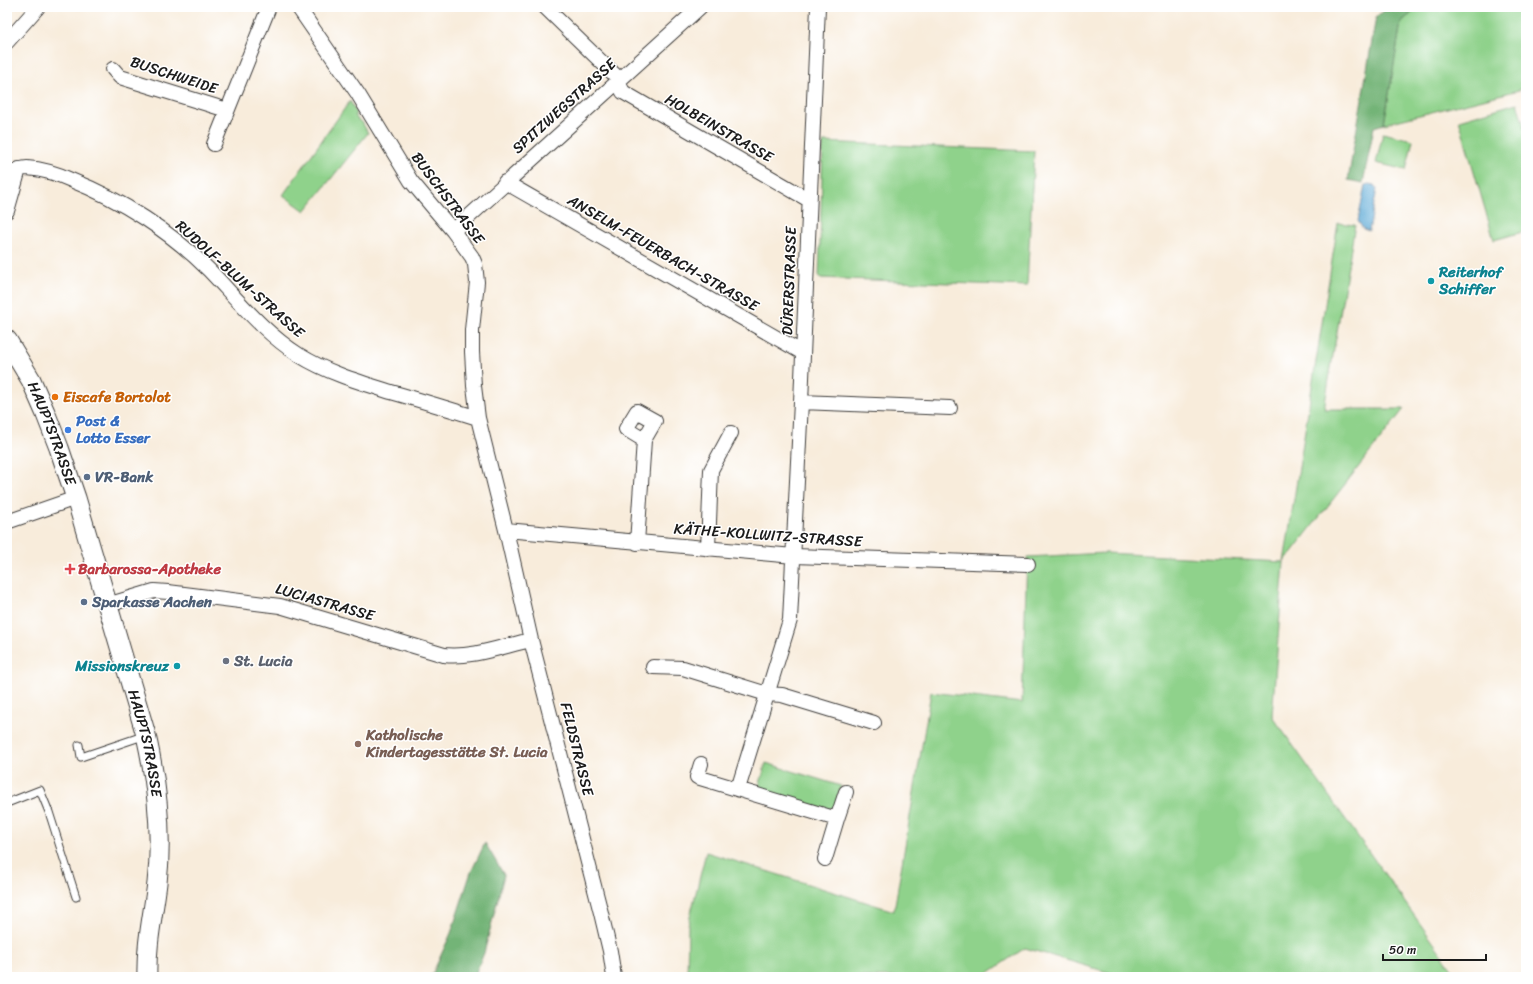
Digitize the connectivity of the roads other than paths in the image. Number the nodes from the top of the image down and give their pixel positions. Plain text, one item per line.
1 (38, 7) edge
2 (270, 7) edge
3 (298, 7) edge
4 (545, 7) edge
5 (700, 7) edge
6 (818, 7) edge
7 (7, 42) edge
8 (113, 69) dead end
9 (619, 79) junction
10 (227, 110) junction
11 (214, 144) dead end
12 (13, 170) edge
13 (505, 182) junction
14 (809, 200) junction
15 (7, 211) edge
16 (453, 231) junction
17 (7, 340) edge
18 (803, 353) junction
19 (801, 402) junction
20 (950, 408) dead end
21 (478, 418) junction
22 (731, 434) dead end
23 (644, 440) dead end
24 (76, 498) junction
25 (7, 522) edge
26 (506, 530) junction
27 (637, 542) junction
28 (708, 549) junction
29 (794, 556) junction
30 (1028, 564) dead end
31 (107, 605) junction
32 (531, 640) junction
33 (653, 667) dead end
34 (767, 694) junction
35 (874, 723) dead end
36 (146, 735) junction
37 (79, 745) dead end
38 (701, 764) dead end
39 (738, 789) junction
40 (846, 792) dead end
41 (7, 803) edge
42 (837, 819) junction
43 (826, 859) dead end
44 (76, 897) dead end
45 (147, 977) edge
46 (614, 977) edge

1 - 7 street
2 - 10 street, BUSCHWEIDE
3 - 16 street, BUSCHSTRASSE
4 - 9 street, HOLBEINSTRASSE
5 - 9 street, SPITZWEGSTRASSE
6 - 14 street, DÜRERSTRASSE
8 - 10 street, BUSCHWEIDE
9 - 13 street, SPITZWEGSTRASSE
9 - 14 street, HOLBEINSTRASSE
10 - 11 street, BUSCHWEIDE
12 - 15 street
12 - 21 street, RUDOLF-BLUM-STRASSE
13 - 16 street, SPITZWEGSTRASSE
13 - 18 street, ANSELM-FEUERBACH-STRASSE
14 - 18 street, DÜRERSTRASSE
16 - 21 street, BUSCHSTRASSE
17 - 24 main road, HAUPTSTRASSE
18 - 19 street, DÜRERSTRASSE
19 - 20 street
19 - 29 street, DÜRERSTRASSE
21 - 26 street, BUSCHSTRASSE
22 - 28 street
23 - 27 street
24 - 25 street
24 - 31 main road, HAUPTSTRASSE
26 - 27 street, KÄTHE-KOLLWITZ-STRASSE
26 - 32 street, FELDSTRASSE
27 - 28 street, KÄTHE-KOLLWITZ-STRASSE
28 - 29 street, KÄTHE-KOLLWITZ-STRASSE
29 - 30 street, KÄTHE-KOLLWITZ-STRASSE
29 - 34 street, DÜRERSTRASSE
31 - 32 street, LUCIASTRASSE
31 - 36 main road, HAUPTSTRASSE
32 - 46 street, FELDSTRASSE
33 - 34 street
34 - 35 street
34 - 39 street, DÜRERSTRASSE
36 - 37 lane
36 - 45 main road, HAUPTSTRASSE
38 - 39 street
39 - 42 street
40 - 42 street
41 - 44 lane
42 - 43 street

